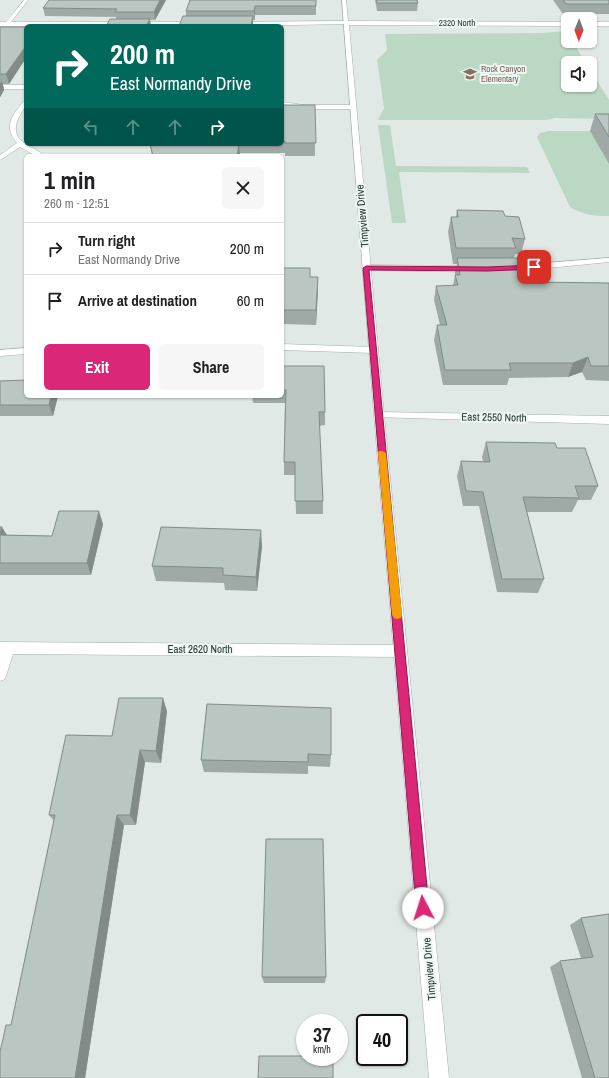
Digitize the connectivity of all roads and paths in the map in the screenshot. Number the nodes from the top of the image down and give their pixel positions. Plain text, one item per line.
1 (26, 0) edge
2 (344, 0) edge
3 (346, 23) junction
4 (0, 24) edge
5 (7, 24) junction
6 (24, 24) edge
7 (561, 24) edge
8 (597, 24) edge
9 (609, 24) edge
10 (284, 25) edge
11 (0, 87) edge
12 (24, 87) edge
13 (284, 104) edge
14 (24, 105) edge
15 (353, 107) junction
16 (20, 144) junction
17 (38, 154) edge
18 (0, 158) edge
19 (609, 260) edge
20 (366, 268) junction
21 (481, 269) edge
22 (495, 269) edge
23 (284, 348) edge
24 (373, 350) junction
25 (24, 351) edge
26 (0, 353) edge
27 (379, 414) junction
28 (609, 420) edge
29 (4, 648) edge
30 (400, 650) junction
31 (0, 675) edge
32 (439, 1078) edge

1 - 5 street
2 - 3 street, Timpview Drive
3 - 7 street, 2320 North
3 - 10 street, 2320 North
3 - 15 street, Timpview Drive
4 - 5 street
5 - 6 street
8 - 9 street
11 - 12 street
13 - 15 street
14 - 16 street
15 - 20 street, Timpview Drive
16 - 17 street
16 - 18 street
19 - 22 street
20 - 21 street
20 - 24 street, Timpview Drive
23 - 24 street
24 - 27 street, Timpview Drive
25 - 26 street
27 - 28 street, East 2550 North
27 - 30 street, Timpview Drive
29 - 30 street, East 2620 North
29 - 31 street
30 - 32 street, Timpview Drive

